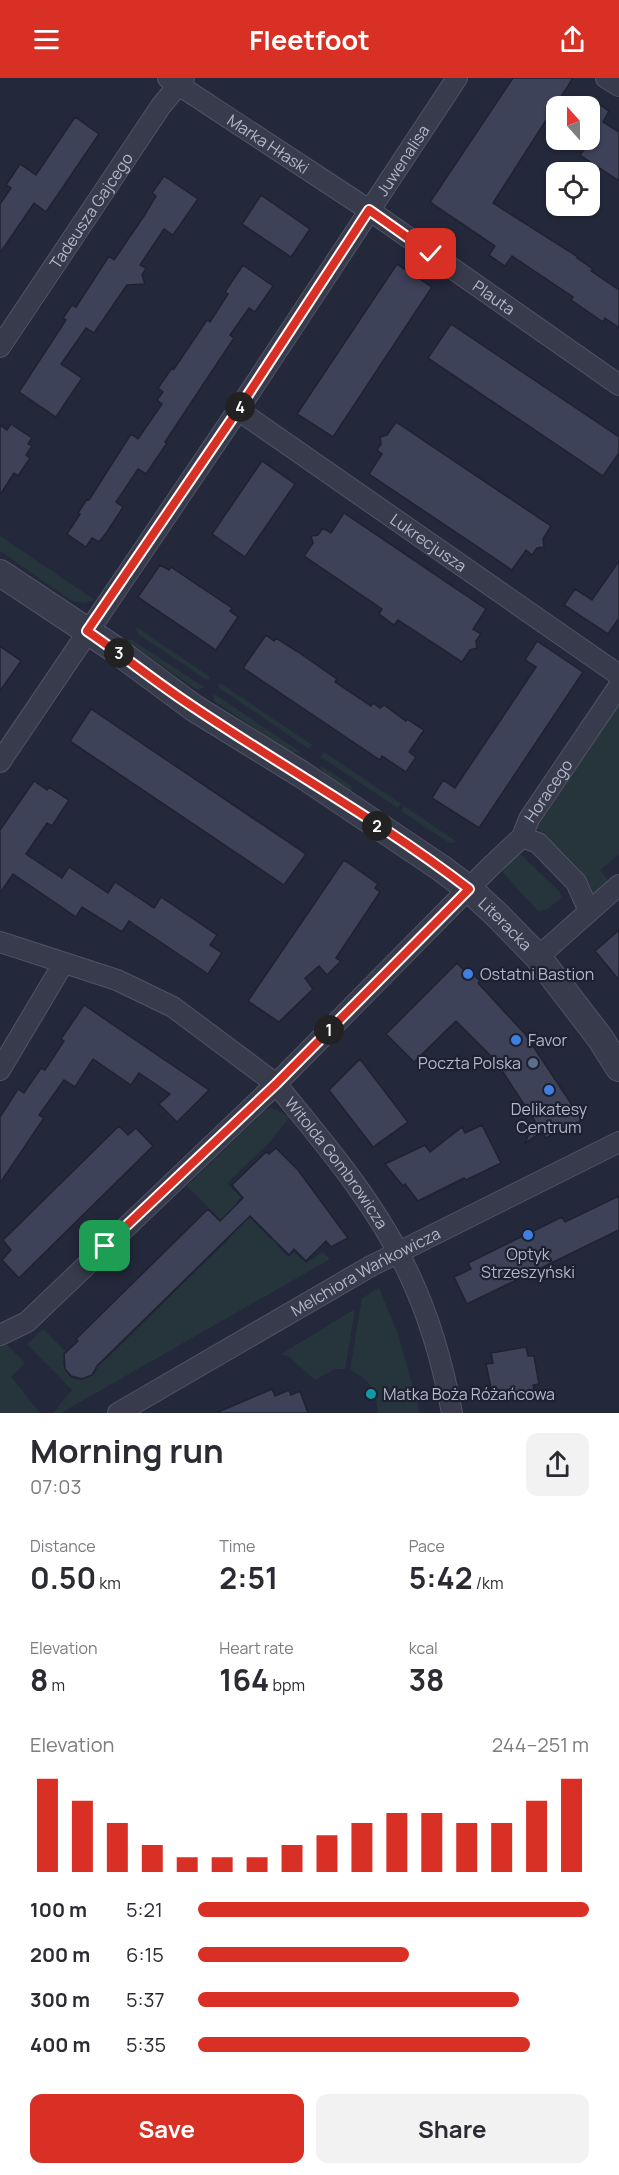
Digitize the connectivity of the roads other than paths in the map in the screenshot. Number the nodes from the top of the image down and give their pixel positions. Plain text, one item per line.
1 (457, 78) edge
2 (606, 78) edge
3 (177, 80) edge
4 (619, 87) edge
5 (369, 210) junction
6 (0, 347) edge
7 (619, 385) edge
8 (238, 410) junction
9 (0, 573) edge
10 (87, 631) junction
11 (619, 675) edge
12 (619, 686) edge
13 (0, 762) edge
14 (522, 837) junction
15 (619, 885) edge
16 (469, 889) junction
17 (589, 911) junction
18 (0, 942) edge
19 (538, 957) junction
20 (63, 964) junction
21 (619, 1068) edge
22 (0, 1070) edge
23 (276, 1084) junction
24 (619, 1142) edge
25 (398, 1252) junction
26 (0, 1335) edge
27 (118, 1413) edge
28 (452, 1413) edge

1 - 5 street, Juwenalisa
2 - 4 street
3 - 5 street, Marka Hłaski
3 - 6 street, Tadeusza Gajcego
5 - 7 street, Plauta
5 - 8 street, Juwenalisa
8 - 10 street, Juwenalisa
8 - 11 street, Lukrecjusza
9 - 10 street, Literacka
10 - 13 street
10 - 16 street, Literacka
12 - 14 street, Horacego
14 - 16 street, Horacego
14 - 17 street
15 - 17 street
16 - 19 street, Literacka
16 - 23 street, Witolda Gombrowicza
17 - 19 street
18 - 20 street, Witolda Gombrowicza
19 - 21 street, Literacka
20 - 22 street
20 - 23 street, Witolda Gombrowicza
23 - 25 street, Witolda Gombrowicza
23 - 26 street, Witolda Gombrowicza
24 - 25 street, Melchiora Wańkowicza
25 - 27 street, Melchiora Wańkowicza
25 - 28 street, Witolda Gombrowicza

